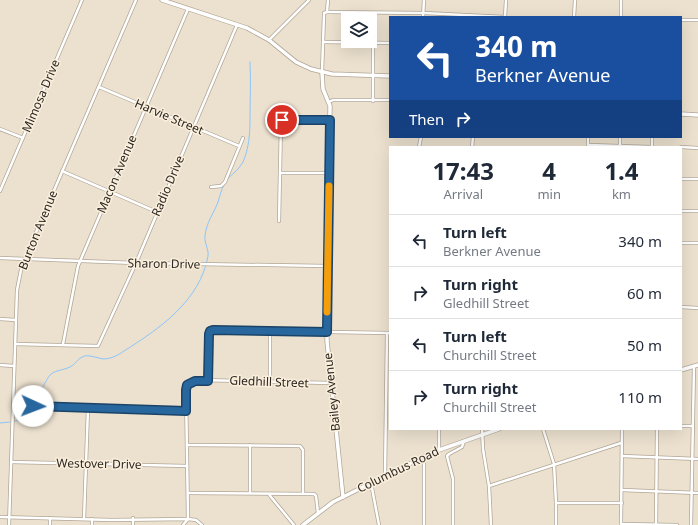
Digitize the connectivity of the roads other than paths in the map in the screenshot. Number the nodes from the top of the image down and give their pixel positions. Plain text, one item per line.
1 (82, 0) edge
2 (136, 0) edge
3 (162, 0) edge
4 (309, 0) edge
5 (328, 0) edge
6 (424, 0) edge
7 (506, 0) edge
8 (575, 0) edge
9 (621, 0) edge
10 (188, 9) junction
11 (327, 12) junction
12 (424, 13) junction
13 (423, 16) edge
14 (485, 16) edge
15 (505, 16) edge
16 (574, 16) edge
17 (621, 16) edge
18 (682, 20) edge
19 (698, 20) edge
20 (238, 25) junction
21 (270, 40) junction
22 (323, 42) junction
23 (341, 42) edge
24 (377, 43) edge
25 (389, 43) edge
26 (373, 48) edge
27 (322, 73) junction
28 (373, 75) junction
29 (389, 76) edge
30 (99, 87) junction
31 (389, 100) edge
32 (373, 101) junction
33 (329, 102) junction
34 (146, 107) junction
35 (682, 114) edge
36 (698, 115) edge
37 (330, 120) junction
38 (193, 128) junction
39 (0, 129) edge
40 (23, 138) junction
41 (243, 138) dead end
42 (240, 146) junction
43 (588, 146) edge
44 (620, 146) edge
45 (682, 148) edge
46 (698, 148) edge
47 (62, 171) junction
48 (280, 173) junction
49 (329, 174) junction
50 (682, 179) edge
51 (698, 179) edge
52 (211, 187) dead end
53 (0, 191) edge
54 (110, 192) junction
55 (682, 211) edge
56 (698, 211) edge
57 (157, 212) junction
58 (279, 221) dead end
59 (682, 243) edge
60 (698, 243) edge
61 (0, 258) edge
62 (25, 258) junction
63 (80, 261) junction
64 (136, 263) junction
65 (327, 266) junction
66 (682, 307) edge
67 (698, 308) edge
68 (0, 319) edge
69 (16, 320) junction
70 (270, 332) junction
71 (327, 332) junction
72 (388, 333) edge
73 (15, 344) junction
74 (63, 344) junction
75 (696, 365) edge
76 (0, 366) edge
77 (14, 366) junction
78 (682, 370) edge
79 (208, 381) junction
80 (270, 382) junction
81 (331, 384) junction
82 (693, 397) junction
83 (698, 399) edge
84 (13, 405) junction
85 (88, 408) junction
86 (186, 411) junction
87 (682, 426) edge
88 (692, 426) junction
89 (439, 430) edge
90 (482, 430) edge
91 (496, 430) edge
92 (543, 430) edge
93 (622, 430) edge
94 (657, 430) edge
95 (482, 435) junction
96 (464, 441) junction
97 (622, 443) junction
98 (187, 445) junction
99 (250, 445) junction
100 (439, 450) junction
101 (424, 456) junction
102 (622, 456) junction
103 (656, 458) junction
104 (692, 459) junction
105 (698, 459) edge
106 (11, 462) junction
107 (86, 463) junction
108 (554, 464) junction
109 (187, 466) junction
110 (385, 476) junction
111 (371, 483) junction
112 (489, 486) junction
113 (622, 490) junction
114 (656, 491) junction
115 (188, 493) junction
116 (691, 493) junction
117 (698, 493) edge
118 (250, 494) junction
119 (269, 494) junction
120 (303, 494) junction
121 (343, 497) junction
122 (556, 503) junction
123 (622, 503) junction
124 (318, 513) junction
125 (0, 517) edge
126 (9, 518) junction
127 (50, 518) junction
128 (133, 518) junction
129 (84, 519) junction
130 (92, 519) junction
131 (188, 519) junction
132 (621, 524) edge
133 (9, 525) edge
134 (50, 525) edge
135 (92, 525) edge
136 (133, 525) edge
137 (184, 525) edge
138 (202, 525) edge
139 (294, 525) edge
140 (304, 525) edge
141 (379, 525) edge
142 (424, 525) edge
143 (453, 525) edge
144 (491, 525) edge
145 (556, 525) edge
146 (656, 525) edge
147 (677, 525) edge
148 (691, 525) edge

1 - 40 street, Mimosa Drive
2 - 30 street, Burton Avenue
3 - 10 street
4 - 21 street
5 - 11 street
6 - 12 street
7 - 15 street
8 - 16 street
9 - 17 street
10 - 20 street
10 - 34 street, Macon Avenue
11 - 12 street
11 - 22 street
12 - 13 street
12 - 14 street
18 - 19 street
20 - 21 street
20 - 38 street, Radio Drive
21 - 27 street
22 - 23 street
22 - 27 street
24 - 25 street
26 - 28 street
27 - 28 street
27 - 33 street, Bailey Avenue
28 - 29 street
28 - 32 street
30 - 34 street, Harvie Street
30 - 47 street, Burton Avenue
31 - 32 street
32 - 33 street
33 - 37 street, Bailey Avenue
34 - 38 street, Harvie Street
34 - 54 street, Macon Avenue
35 - 36 street
37 - 48 street
37 - 49 street, Bailey Avenue
38 - 42 street, Harvie Street
38 - 57 street, Radio Drive
39 - 40 street
40 - 53 street, Mimosa Drive
41 - 42 street
42 - 52 street
43 - 44 street
45 - 46 street
47 - 54 street
47 - 62 street, Burton Avenue
48 - 49 street
48 - 58 street
49 - 65 street, Bailey Avenue
50 - 51 street
54 - 57 street
54 - 63 street, Macon Avenue
55 - 56 street
57 - 64 street, Radio Drive
59 - 60 street
61 - 62 street, Sharon Drive
62 - 63 street, Sharon Drive
62 - 69 street, Burton Avenue
63 - 64 street, Sharon Drive
63 - 74 street, Macon Avenue
64 - 65 street, Sharon Drive
64 - 74 street, Radio Drive
65 - 71 street, Bailey Avenue
66 - 67 street
68 - 69 street
69 - 73 street, Burton Avenue
70 - 71 street
70 - 79 street
70 - 80 street
71 - 72 street
71 - 81 street, Bailey Avenue
72 - 110 street
73 - 74 street
73 - 77 street, Burton Avenue
75 - 78 street
75 - 82 street
76 - 77 street
77 - 84 street, Burton Avenue
79 - 80 street, Gledhill Street
79 - 86 street, Gledhill Street
80 - 81 street, Gledhill Street
81 - 121 street, Bailey Avenue
82 - 83 street
82 - 88 street
84 - 85 street
84 - 106 street, Burton Avenue
85 - 86 street
85 - 107 street
86 - 98 street
87 - 88 street
88 - 104 street
89 - 100 street
90 - 95 street
91 - 95 street, Columbus Road
92 - 108 street
93 - 97 street
94 - 103 street
95 - 96 street, Columbus Road
95 - 112 street
96 - 100 street, Columbus Road
96 - 143 street
97 - 102 street
97 - 108 street
98 - 99 street
98 - 109 street
99 - 118 street
99 - 120 street
100 - 101 street, Columbus Road
101 - 110 street, Columbus Road
101 - 142 street
102 - 103 street
102 - 113 street
103 - 104 street
103 - 114 street
104 - 105 street
104 - 116 street
106 - 107 street, Westover Drive
106 - 126 street, Burton Avenue
107 - 109 street, Westover Drive
107 - 129 street
108 - 112 street
108 - 122 street
109 - 115 street
110 - 111 street, Columbus Road
111 - 121 street, Columbus Road
111 - 141 street
112 - 144 street
113 - 114 street
113 - 123 street
114 - 116 street
114 - 146 street
115 - 118 street
115 - 131 street
116 - 117 street
116 - 148 street
118 - 119 street
119 - 120 street
119 - 139 street
120 - 124 street
121 - 124 street, Columbus Road
122 - 123 street
122 - 145 street
123 - 132 street
124 - 140 street, Columbus Road
125 - 126 street
126 - 127 street
126 - 133 street, Burton Avenue
127 - 129 street
127 - 134 street
128 - 130 street
128 - 131 street
128 - 136 street
129 - 130 street
130 - 135 street
131 - 137 street
131 - 138 street
132 - 146 street
146 - 147 street

